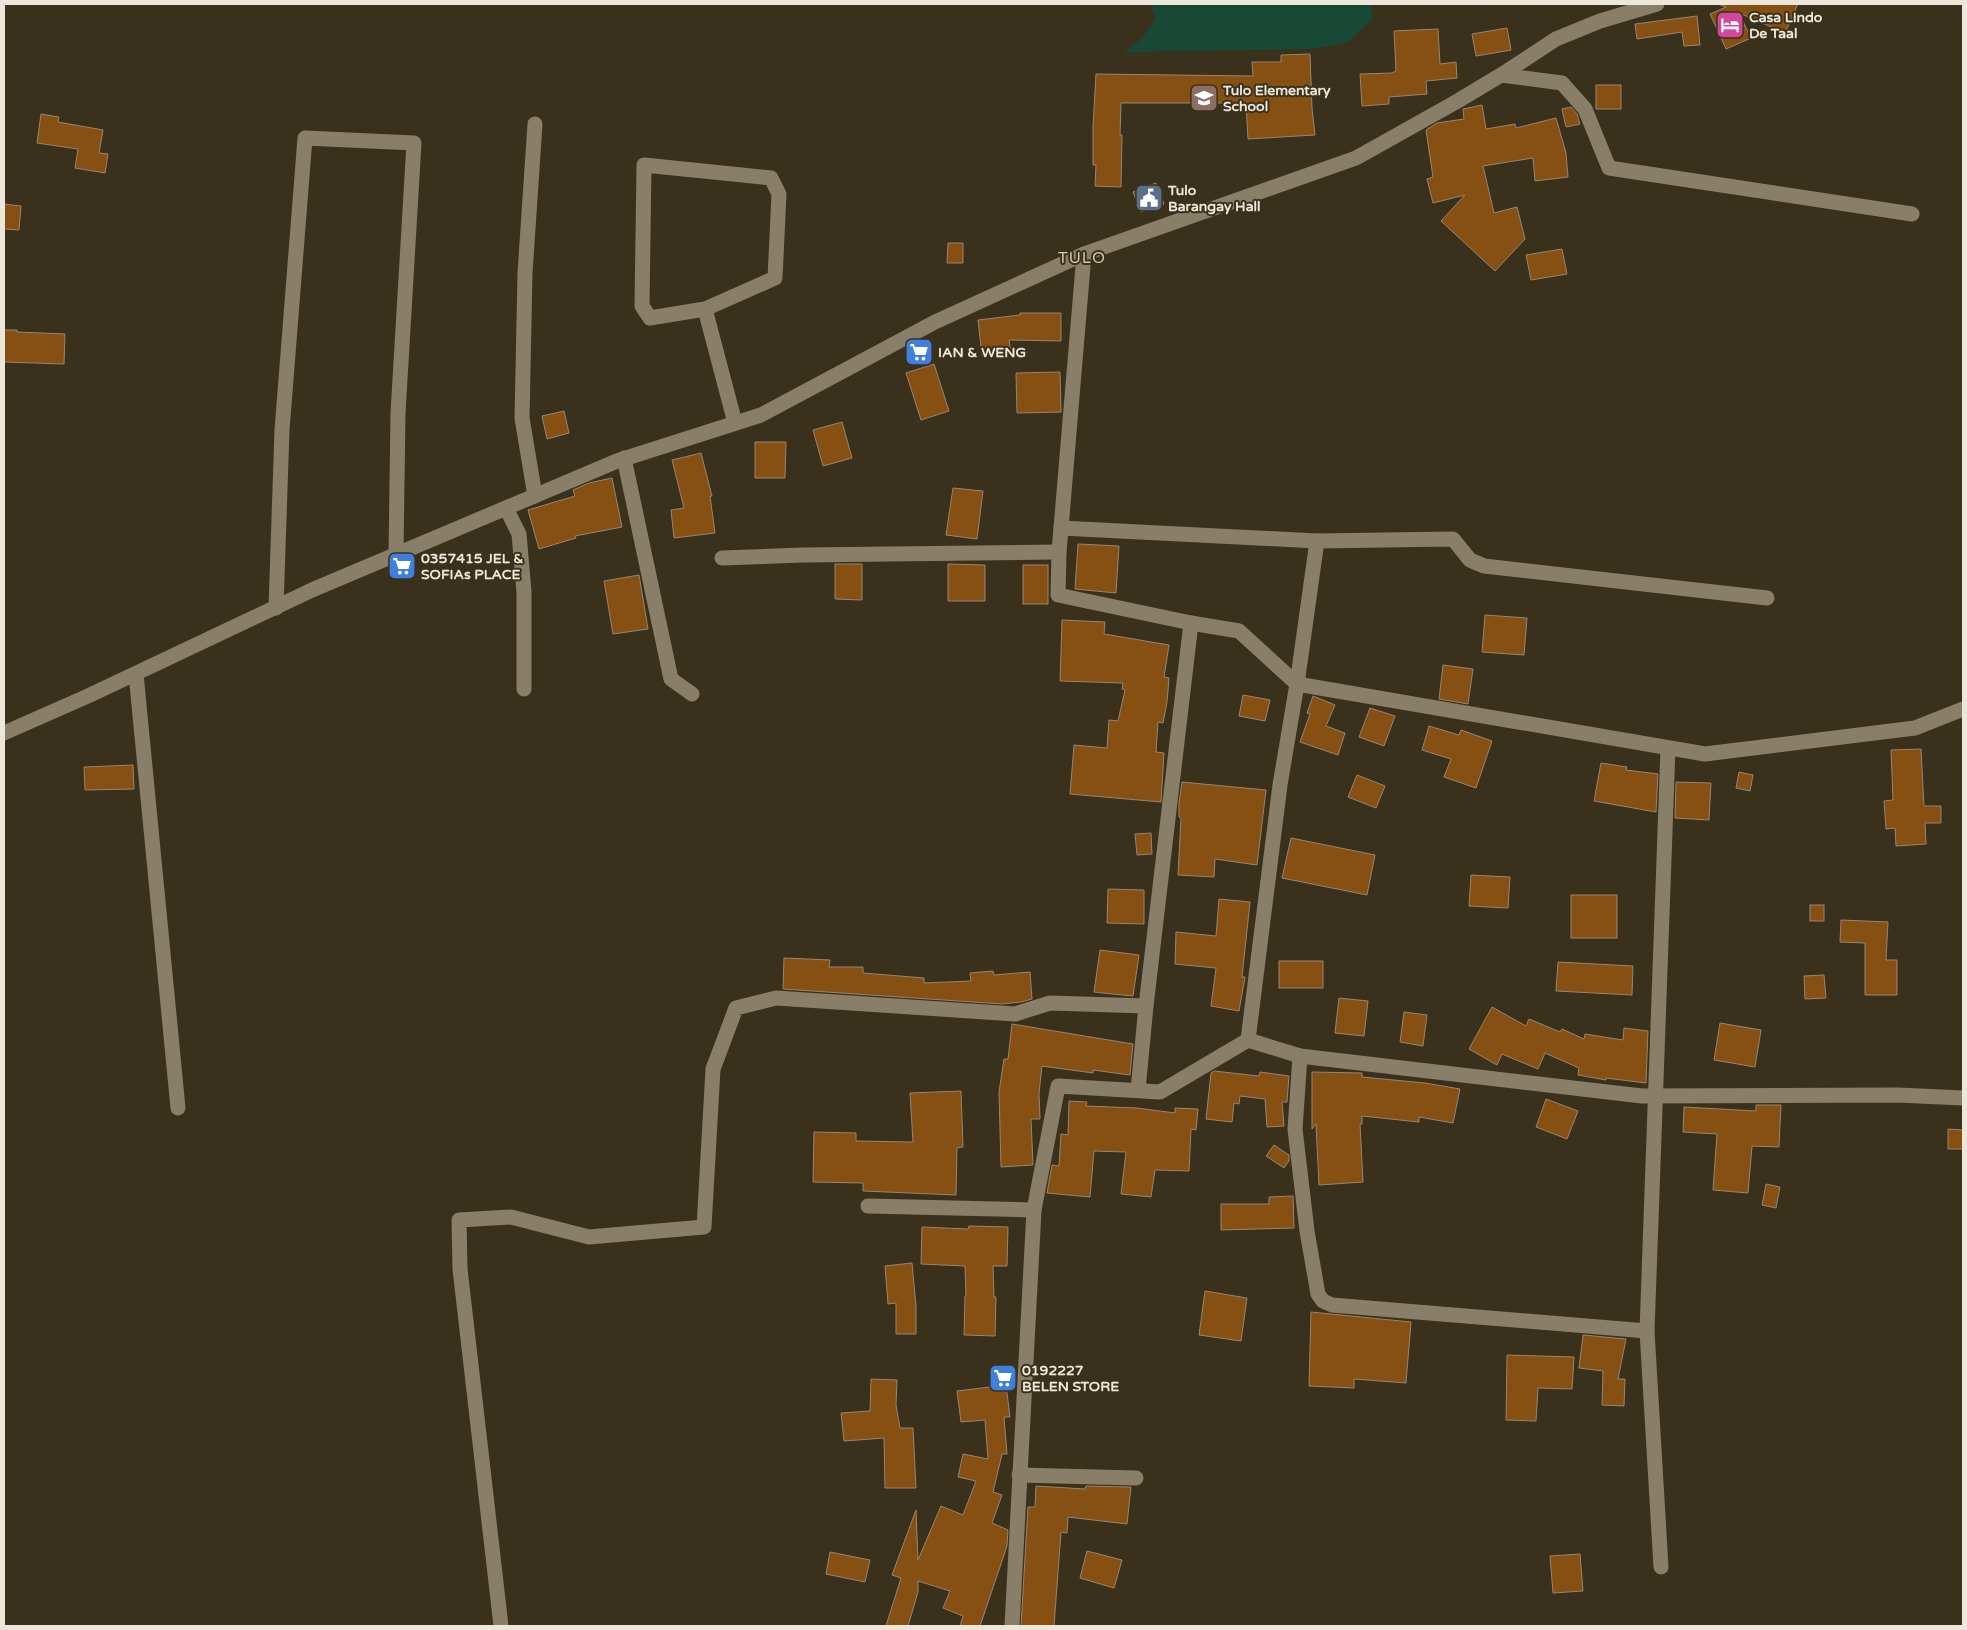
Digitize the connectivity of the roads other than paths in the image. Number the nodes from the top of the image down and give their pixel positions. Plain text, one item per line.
1 (1656, 4) edge
2 (1502, 75) junction
3 (535, 124) dead end
4 (1912, 214) dead end
5 (1084, 254) junction
6 (705, 309) junction
7 (735, 424) junction
8 (624, 458) junction
9 (535, 496) junction
10 (506, 508) junction
11 (1061, 528) junction
12 (1317, 541) junction
13 (1059, 552) junction
14 (396, 555) junction
15 (722, 558) dead end
16 (1767, 598) dead end
17 (276, 608) junction
18 (1191, 623) junction
19 (136, 674) junction
20 (1298, 684) junction
21 (524, 689) dead end
22 (692, 694) dead end
23 (1963, 709) edge
24 (4, 733) edge
25 (1668, 748) junction
26 (1146, 1006) junction
27 (1248, 1040) junction
28 (1300, 1056) junction
29 (1138, 1090) junction
30 (1654, 1096) junction
31 (1963, 1098) edge
32 (178, 1108) dead end
33 (868, 1206) dead end
34 (1034, 1210) junction
35 (1647, 1331) junction
36 (1018, 1475) junction
37 (1136, 1478) dead end
38 (1661, 1567) dead end
39 (501, 1626) edge
40 (1012, 1626) edge

1 - 2 street
2 - 4 street
2 - 5 street
3 - 9 street
5 - 7 street
5 - 11 street
6 - 6 street
6 - 7 street
7 - 8 street
8 - 9 street
8 - 22 street
9 - 10 street
10 - 14 street
10 - 21 street
11 - 12 street
11 - 13 street
12 - 16 street
12 - 20 street
13 - 15 street
13 - 18 street
14 - 17 street
14 - 17 street
17 - 19 street
18 - 20 street
18 - 26 street
19 - 24 street
19 - 32 street
20 - 25 street
20 - 27 street
23 - 25 street
25 - 30 street
26 - 29 street
26 - 39 street
27 - 28 street
27 - 29 street
28 - 30 street
28 - 35 street
29 - 34 street
30 - 31 street
30 - 35 street
33 - 34 street
34 - 36 street
35 - 38 street
36 - 37 street
36 - 40 street

